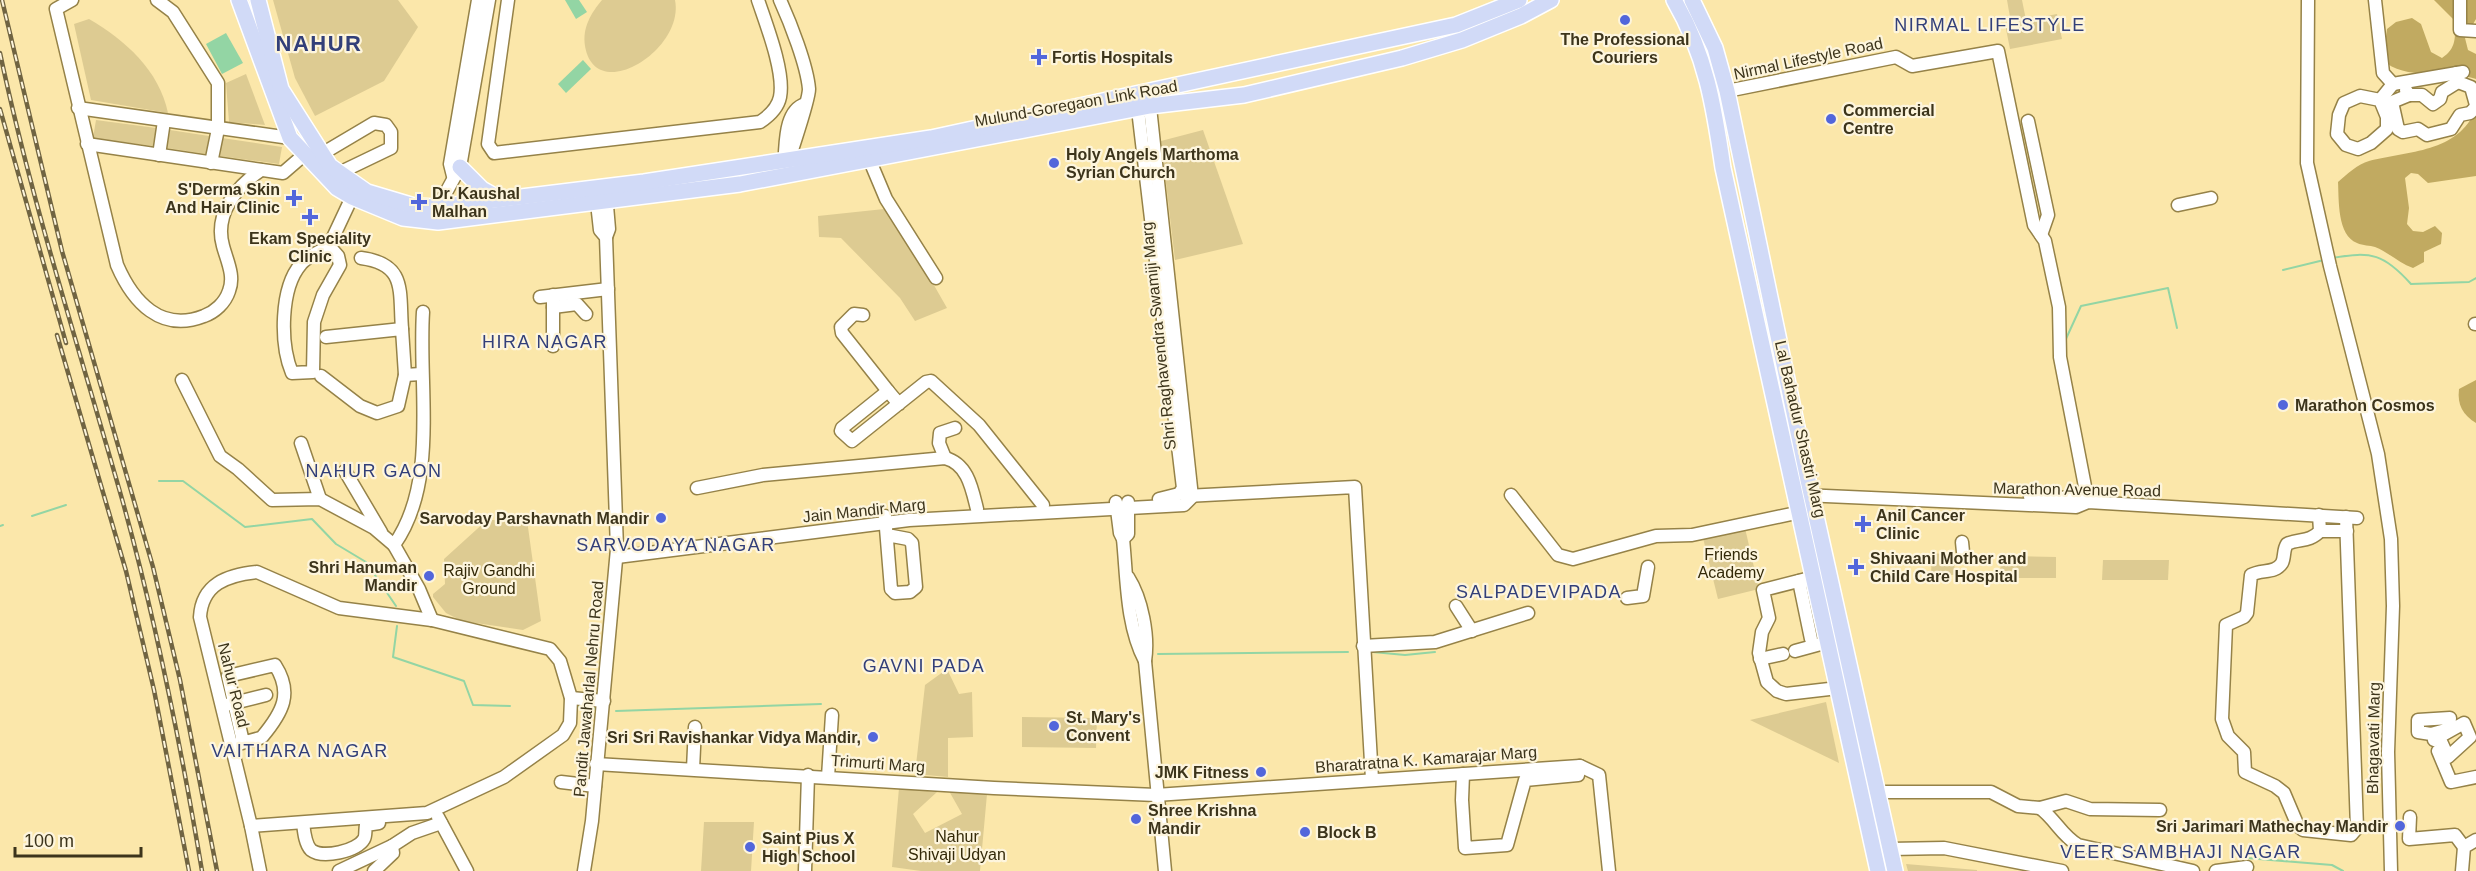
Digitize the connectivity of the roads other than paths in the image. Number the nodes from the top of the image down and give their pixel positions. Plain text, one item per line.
1 (72, 0) edge
2 (157, 0) edge
3 (239, 0) edge
4 (258, 0) edge
5 (478, 0) edge
6 (489, 0) edge
7 (508, 0) edge
8 (758, 0) edge
9 (780, 0) edge
10 (1520, 0) edge
11 (1551, 0) edge
12 (1674, 0) edge
13 (1692, 0) edge
14 (2308, 0) edge
15 (2375, 0) edge
16 (2460, 0) edge
17 (2476, 31) edge
18 (477, 32) junction
19 (2459, 76) junction
20 (2397, 84) junction
21 (1727, 91) junction
22 (2409, 95) junction
23 (2380, 100) junction
24 (1143, 101) junction
25 (2476, 106) edge
26 (78, 108) junction
27 (1731, 111) junction
28 (1715, 114) junction
29 (164, 121) junction
30 (2028, 121) dead end
31 (218, 129) junction
32 (290, 138) junction
33 (947, 140) junction
34 (87, 144) junction
35 (313, 154) junction
36 (159, 155) junction
37 (787, 160) junction
38 (870, 161) junction
39 (211, 163) junction
40 (261, 170) junction
41 (456, 172) junction
42 (339, 173) junction
43 (601, 194) junction
44 (352, 197) junction
45 (2211, 198) dead end
46 (500, 199) junction
47 (2178, 205) dead end
48 (438, 214) junction
49 (2041, 235) junction
50 (329, 246) junction
51 (361, 258) dead end
52 (936, 278) dead end
53 (608, 289) junction
54 (540, 297) dead end
55 (577, 299) junction
56 (553, 301) junction
57 (423, 312) dead end
58 (586, 314) dead end
59 (863, 315) dead end
60 (402, 329) junction
61 (326, 337) dead end
62 (553, 346) dead end
63 (421, 374) junction
64 (405, 375) junction
65 (321, 376) dead end
66 (182, 380) dead end
67 (888, 391) junction
68 (899, 404) junction
69 (1180, 425) junction
70 (955, 428) dead end
71 (301, 443) dead end
72 (945, 458) junction
73 (345, 471) dead end
74 (697, 488) dead end
75 (1179, 494) junction
76 (1511, 495) dead end
77 (1804, 495) junction
78 (1192, 497) junction
79 (320, 499) junction
80 (2086, 502) junction
81 (1160, 503) junction
82 (1122, 505) junction
83 (1051, 507) junction
84 (985, 511) junction
85 (1801, 512) junction
86 (2319, 515) junction
87 (886, 525) junction
88 (2320, 531) junction
89 (2347, 531) junction
90 (383, 536) junction
91 (394, 545) junction
92 (617, 553) junction
93 (1648, 567) dead end
94 (1815, 577) junction
95 (1799, 581) junction
96 (1627, 598) dead end
97 (1456, 606) dead end
98 (1528, 613) dead end
99 (432, 620) junction
100 (1472, 630) junction
101 (1811, 639) dead end
102 (1828, 642) junction
103 (1363, 646) junction
104 (1760, 659) junction
105 (1838, 688) junction
106 (266, 695) dead end
107 (570, 698) junction
108 (604, 701) junction
109 (228, 705) junction
110 (832, 715) dead end
111 (694, 727) dead end
112 (2435, 737) dead end
113 (237, 744) junction
114 (596, 764) junction
115 (1580, 766) junction
116 (693, 769) junction
117 (1463, 774) junction
118 (808, 775) junction
119 (828, 777) junction
120 (2476, 777) edge
121 (1372, 779) junction
122 (561, 782) dead end
123 (595, 786) junction
124 (1876, 792) junction
125 (1156, 795) junction
126 (2040, 808) junction
127 (2160, 810) dead end
128 (435, 812) junction
129 (2410, 817) dead end
130 (380, 821) junction
131 (303, 823) junction
132 (441, 823) junction
133 (251, 826) junction
134 (2476, 840) edge
135 (392, 846) junction
136 (2464, 847) junction
137 (1892, 859) edge
138 (1986, 863) edge
139 (2026, 867) edge
140 (2247, 867) dead end
141 (260, 871) edge
142 (339, 871) edge
143 (374, 871) edge
144 (467, 871) edge
145 (584, 871) edge
146 (805, 871) edge
147 (1165, 871) edge
148 (1609, 871) edge
149 (1878, 871) edge
150 (2044, 871) edge
151 (2062, 871) edge
152 (2193, 871) edge
153 (2216, 871) edge
154 (2391, 871) edge
155 (2462, 871) edge

1 - 26 street
2 - 31 street
3 - 32 main road
4 - 35 main road
5 - 18 street
6 - 18 street
7 - 8 street
9 - 37 street
10 - 24 main road, Mulund-Goregaon Link Road
11 - 24 main road, Mulund-Goregaon Link Road
12 - 28 main road, Lal Bahadur Shastri Marg
13 - 21 main road, Lal Bahadur Shastri Marg
14 - 154 street, Bhagavati Marg
15 - 20 street
16 - 17 street
18 - 41 street
19 - 20 street
19 - 22 street
19 - 25 street
20 - 22 street
20 - 23 street
21 - 27 main road, Lal Bahadur Shastri Marg
21 - 49 street, Nirmal Lifestyle Road
22 - 25 street
23 - 23 street
24 - 33 main road, Mulund-Goregaon Link Road
24 - 69 street, Shri Raghavendra Swamiji Marg
26 - 29 street
26 - 34 street
27 - 28 main road
27 - 77 main road, Lal Bahadur Shastri Marg
28 - 77 main road, Lal Bahadur Shastri Marg
29 - 31 street
29 - 36 street
30 - 49 street
31 - 32 street
31 - 39 street
32 - 35 main road
33 - 37 main road, Mulund-Goregaon Link Road
33 - 38 main road, Mulund-Goregaon Link Road
34 - 36 street
34 - 40 street
35 - 40 street
35 - 42 main road
35 - 42 street
35 - 44 main road
36 - 39 street
37 - 43 main road, Mulund-Goregaon Link Road
38 - 43 main road, Mulund-Goregaon Link Road
38 - 52 street
39 - 40 street
41 - 46 main road
41 - 48 street
42 - 48 main road
43 - 46 main road
43 - 48 main road
43 - 53 street, Pandit Jawaharlal Nehru Road
44 - 48 main road
44 - 50 street
45 - 47 street
46 - 48 main road
49 - 80 street
50 - 50 street
51 - 60 street
53 - 55 street
53 - 92 street, Pandit Jawaharlal Nehru Road
54 - 56 street
55 - 56 street
55 - 58 street
56 - 62 street
57 - 63 street
59 - 67 street
60 - 61 street
60 - 64 street
63 - 64 street
63 - 91 street
64 - 65 street
66 - 79 street
67 - 68 street
67 - 68 street
68 - 83 street
69 - 75 street, Shri Raghavendra Swamiji Marg
69 - 78 street, Shri Raghavendra Swamiji Marg
70 - 72 street
71 - 79 street
72 - 74 street
72 - 84 street
73 - 90 street
75 - 78 street
75 - 81 street
76 - 85 street
77 - 80 street, Marathon Avenue Road
77 - 85 main road, Lal Bahadur Shastri Marg
77 - 124 main road, Lal Bahadur Shastri Marg
78 - 81 street
78 - 103 street
79 - 90 street
80 - 86 street, Marathon Avenue Road
81 - 82 street
82 - 83 street, Jain Mandir Marg
82 - 125 street
83 - 84 street, Jain Mandir Marg
84 - 87 street, Jain Mandir Marg
85 - 94 main road, Lal Bahadur Shastri Marg
86 - 88 street
86 - 89 street, Marathon Avenue Road
87 - 87 street
87 - 92 street, Jain Mandir Marg
88 - 89 street
88 - 89 street
90 - 91 street
91 - 99 street
92 - 108 street, Pandit Jawaharlal Nehru Road
93 - 96 street
94 - 95 street
94 - 102 main road, Lal Bahadur Shastri Marg
95 - 101 street
95 - 104 street
97 - 100 street
98 - 100 street
99 - 107 street, Nahur Road
99 - 109 street, Nahur Road
100 - 103 street
102 - 104 street
102 - 105 main road, Lal Bahadur Shastri Marg
103 - 121 street
104 - 105 street
105 - 149 main road, Lal Bahadur Shastri Marg
106 - 109 street
107 - 108 street
107 - 128 street, Nahur Road
108 - 114 street, Pandit Jawaharlal Nehru Road
109 - 113 street, Nahur Road
109 - 113 street
110 - 119 street
111 - 116 street
112 - 120 street
113 - 133 street, Nahur Road
114 - 116 street, Trimurti Marg
114 - 123 street, Pandit Jawaharlal Nehru Road
115 - 117 street, Bharatratna K. Kamarajar Marg
115 - 117 street
115 - 148 street
116 - 118 street, Trimurti Marg
117 - 121 street, Bharatratna K. Kamarajar Marg
118 - 119 street, Trimurti Marg
118 - 146 street
119 - 125 street, Trimurti Marg
121 - 125 street, Bharatratna K. Kamarajar Marg
122 - 123 street
123 - 145 street, Pandit Jawaharlal Nehru Road
124 - 126 street
124 - 137 main road, Lal Bahadur Shastri Marg
125 - 147 street
126 - 127 street
126 - 152 street
128 - 130 street, Nahur Road
128 - 132 street
129 - 136 street
130 - 131 street, Nahur Road
130 - 131 street
131 - 133 street, Nahur Road
132 - 135 street
132 - 144 street
133 - 141 street
134 - 136 street
135 - 142 street
135 - 143 street
136 - 155 street
137 - 138 street
138 - 139 street
139 - 150 street
139 - 151 street
140 - 153 street

